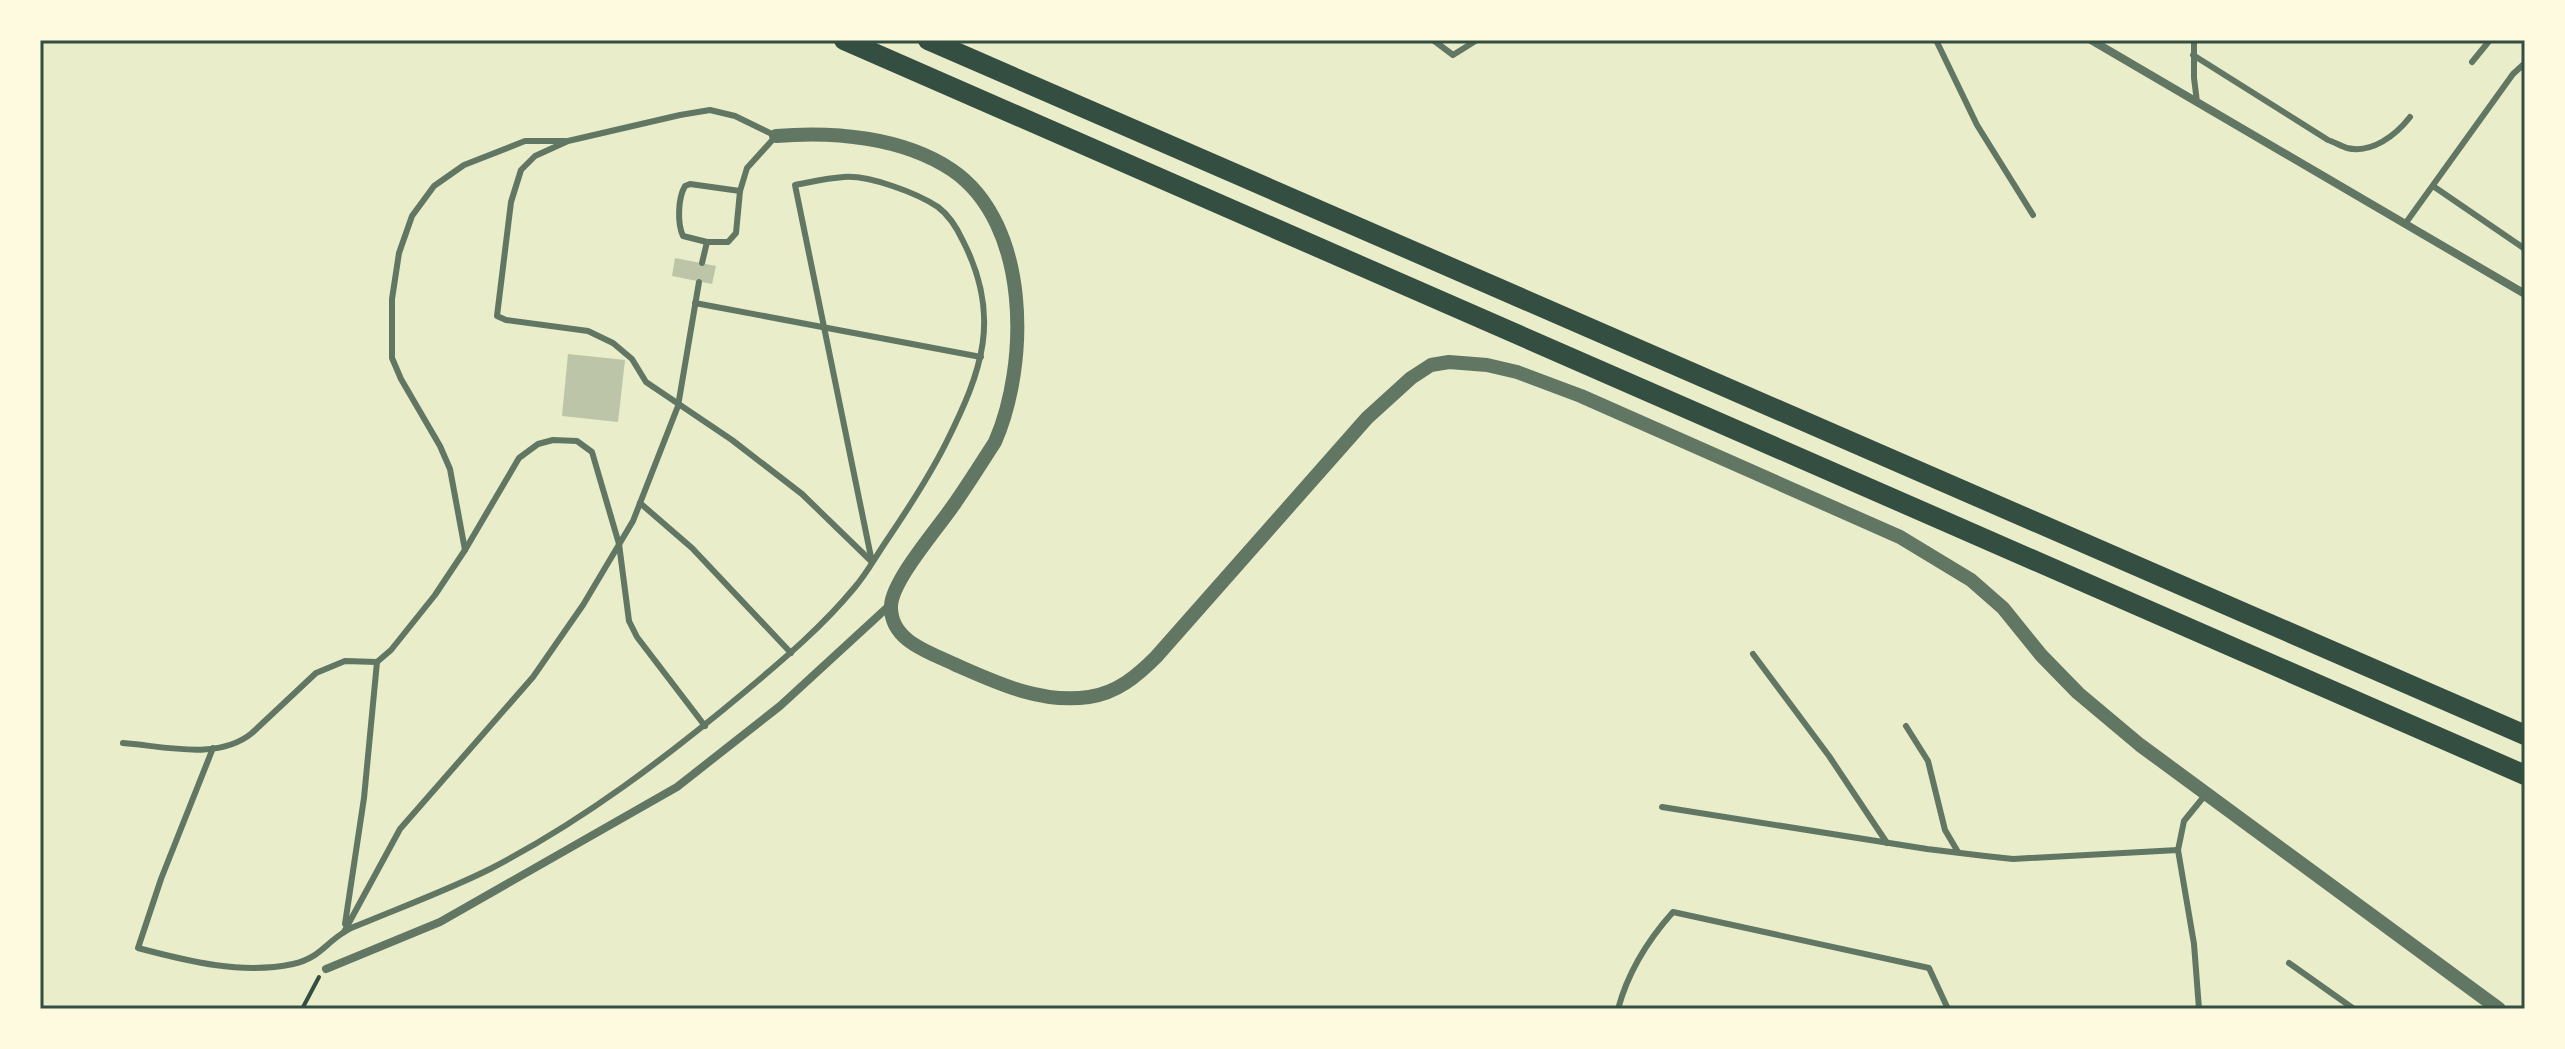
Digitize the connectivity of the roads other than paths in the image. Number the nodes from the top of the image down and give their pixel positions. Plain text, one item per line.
1 (844, 40) edge
2 (928, 40) edge
3 (1433, 40) edge
4 (1477, 40) edge
5 (1936, 40) edge
6 (2091, 40) edge
7 (2194, 40) edge
8 (2490, 40) edge
9 (2193, 55) junction
10 (2472, 62) dead end
11 (2525, 63) edge
12 (2197, 102) junction
13 (2410, 117) dead end
14 (776, 136) junction
15 (568, 141) junction
16 (2433, 186) junction
17 (740, 191) junction
18 (2033, 215) dead end
19 (2405, 224) junction
20 (707, 242) junction
21 (2525, 249) edge
22 (702, 263) dead end
23 (699, 282) dead end
24 (2525, 294) edge
25 (695, 303) junction
26 (825, 328) junction
27 (981, 357) junction
28 (678, 406) junction
29 (640, 503) junction
30 (619, 544) junction
31 (465, 550) junction
32 (872, 562) junction
33 (891, 605) junction
34 (791, 653) junction
35 (1753, 654) dead end
36 (377, 662) junction
37 (2405, 682) junction
38 (2525, 724) edge
39 (705, 726) junction
40 (1906, 726) dead end
41 (2525, 735) edge
42 (123, 743) dead end
43 (213, 748) junction
44 (2525, 775) edge
45 (2206, 794) junction
46 (1662, 807) dead end
47 (1887, 843) junction
48 (2178, 850) junction
49 (1958, 852) junction
50 (344, 932) junction
51 (2289, 963) dead end
52 (326, 969) road end
53 (1618, 1009) edge
54 (1948, 1009) edge
55 (2199, 1009) edge
56 (2354, 1009) edge
57 (2499, 1009) edge

1 - 44 highway
2 - 37 highway
3 - 4 lane
5 - 18 lane
6 - 12 street
7 - 9 lane
8 - 10 lane
9 - 12 lane
9 - 13 lane
11 - 16 lane
12 - 19 street
14 - 15 lane
14 - 17 lane
14 - 33 street
15 - 28 lane
15 - 31 lane
16 - 19 lane
16 - 21 lane
17 - 20 lane
17 - 20 lane
19 - 24 street
20 - 22 lane
23 - 25 lane
25 - 26 lane
25 - 28 lane
26 - 27 lane
26 - 27 lane
26 - 32 lane
27 - 32 lane
28 - 29 lane
28 - 32 lane
29 - 30 lane
29 - 34 lane
30 - 31 lane
30 - 39 lane
30 - 50 lane
31 - 36 lane
32 - 34 lane
33 - 45 street
33 - 52 street
34 - 39 lane
35 - 47 lane
36 - 43 lane
36 - 50 lane
37 - 38 highway
37 - 41 highway
39 - 50 lane
40 - 49 lane
42 - 43 lane
43 - 50 lane
45 - 48 lane
45 - 57 street
46 - 47 lane
47 - 49 lane
48 - 49 lane
48 - 55 lane
51 - 56 lane
53 - 54 lane

